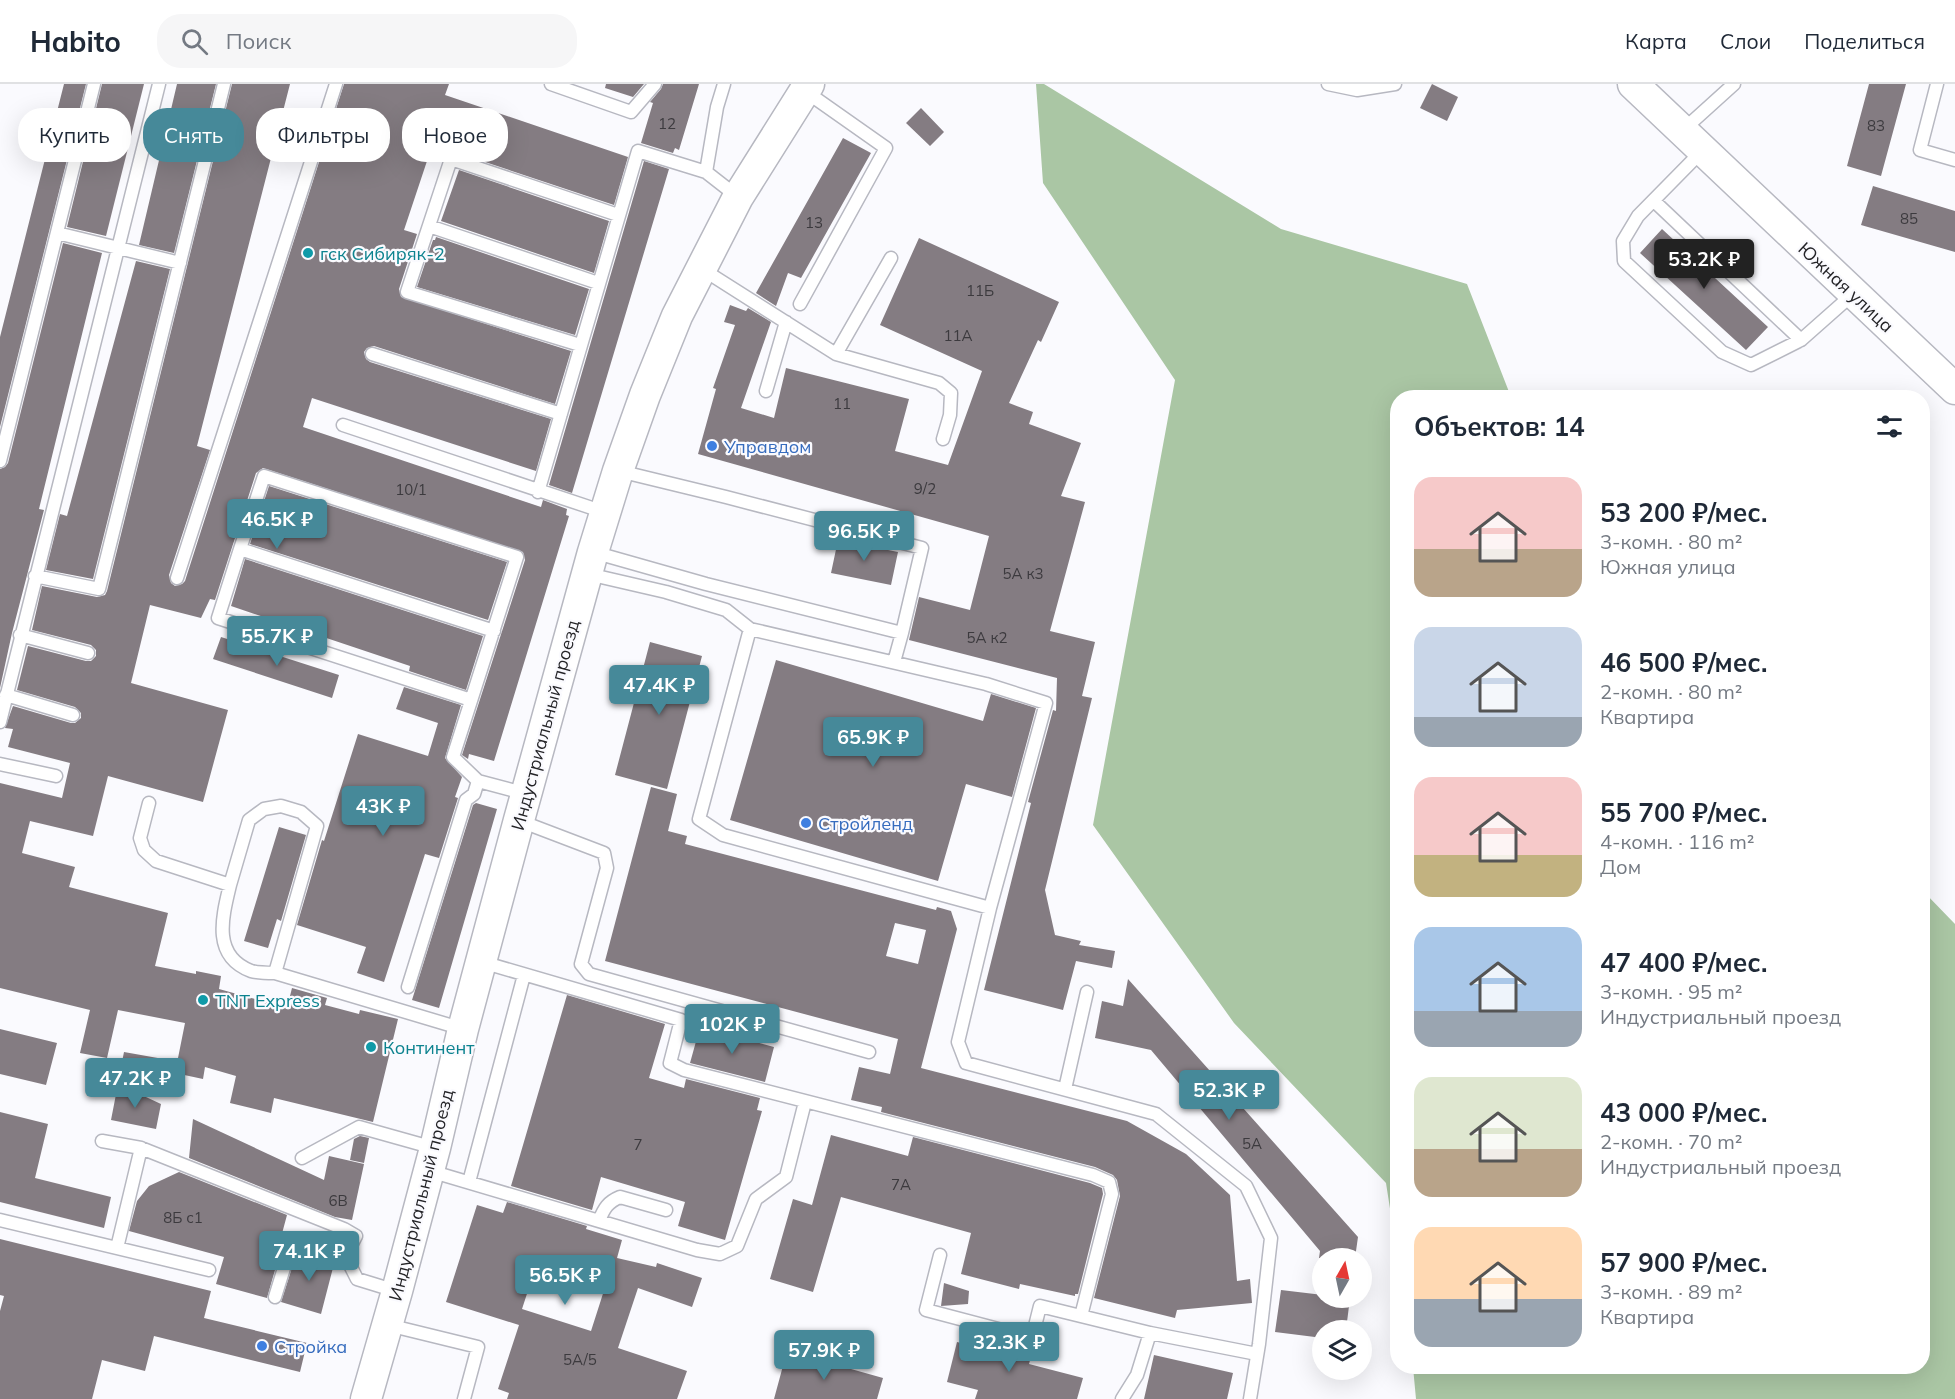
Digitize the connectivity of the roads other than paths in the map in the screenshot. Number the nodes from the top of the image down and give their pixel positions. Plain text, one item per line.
1 (94, 84) edge
2 (159, 84) edge
3 (224, 84) edge
4 (336, 84) edge
5 (551, 84) edge
6 (655, 84) edge
7 (724, 84) edge
8 (1328, 84) edge
9 (1395, 84) edge
10 (1633, 84) edge
11 (1734, 84) edge
12 (1937, 84) edge
13 (807, 88) edge
14 (1692, 141) junction
15 (1955, 160) edge
16 (706, 172) junction
17 (738, 197) junction
18 (1654, 201) junction
19 (618, 215) junction
20 (429, 226) junction
21 (57, 233) junction
22 (118, 248) junction
23 (891, 258) dead end
24 (180, 263) junction
25 (701, 268) junction
26 (598, 283) junction
27 (1853, 294) junction
28 (800, 304) dead end
29 (786, 322) junction
30 (1801, 340) junction
31 (580, 345) junction
32 (372, 354) dead end
33 (836, 354) junction
34 (1955, 389) edge
35 (766, 391) dead end
36 (561, 414) junction
37 (343, 425) dead end
38 (943, 439) dead end
39 (0, 461) edge
40 (618, 471) junction
41 (538, 492) junction
42 (604, 512) junction
43 (240, 549) junction
44 (590, 563) junction
45 (35, 576) junction
46 (177, 578) dead end
47 (706, 584) junction
48 (726, 610) junction
49 (750, 628) junction
50 (494, 631) junction
51 (902, 633) junction
52 (20, 634) junction
53 (88, 653) dead end
54 (894, 662) junction
55 (6, 695) junction
56 (471, 700) junction
57 (73, 715) dead end
58 (0, 722) edge
59 (0, 764) edge
60 (56, 776) dead end
61 (478, 781) junction
62 (149, 803) dead end
63 (523, 807) junction
64 (230, 885) junction
65 (990, 908) junction
66 (481, 962) junction
67 (275, 973) junction
68 (525, 975) junction
69 (408, 987) dead end
70 (1087, 992) dead end
71 (463, 1029) junction
72 (869, 1052) dead end
73 (1065, 1089) junction
74 (805, 1102) junction
75 (102, 1141) dead end
76 (141, 1148) junction
77 (302, 1158) dead end
78 (432, 1159) junction
79 (469, 1182) junction
80 (666, 1210) dead end
81 (0, 1220) edge
82 (599, 1221) junction
83 (117, 1248) junction
84 (345, 1255) junction
85 (940, 1255) dead end
86 (209, 1270) dead end
87 (397, 1291) junction
88 (275, 1297) dead end
89 (1081, 1316) junction
90 (388, 1325) junction
91 (1150, 1333) junction
92 (1257, 1354) junction
93 (366, 1399) edge
94 (464, 1399) edge
95 (1122, 1399) edge
96 (1250, 1399) edge

1 - 21 lane
2 - 22 lane
3 - 24 lane
4 - 46 lane
5 - 6 lane
7 - 16 lane
8 - 9 lane
10 - 14 street, Южная улица
11 - 14 lane
12 - 15 lane
13 - 17 street, Индустриальный проезд
13 - 28 lane
14 - 18 lane
14 - 27 street, Южная улица
16 - 17 lane
16 - 19 lane
17 - 25 street, Индустриальный проезд
18 - 30 lane
18 - 30 lane
19 - 20 lane
19 - 26 lane
20 - 26 lane
20 - 31 lane
21 - 22 lane
21 - 39 lane
22 - 24 lane
22 - 45 lane
23 - 33 lane
24 - 45 lane
25 - 29 lane
25 - 40 street, Индустриальный проезд
26 - 31 lane
27 - 30 lane
27 - 34 street, Южная улица
29 - 33 lane
29 - 35 lane
31 - 36 lane
32 - 36 lane
33 - 38 lane
36 - 41 lane
37 - 41 lane
40 - 42 street, Индустриальный проезд
40 - 51 lane
41 - 42 lane
42 - 44 street, Индустриальный проезд
43 - 50 lane
43 - 50 lane
43 - 56 lane
44 - 47 lane
44 - 48 lane
44 - 63 street, Индустриальный проезд
45 - 52 lane
47 - 48 lane
47 - 51 lane
48 - 49 lane
49 - 54 lane
49 - 65 lane
50 - 56 lane
51 - 54 lane
52 - 53 lane
52 - 55 lane
54 - 65 lane
55 - 57 lane
55 - 58 lane
56 - 61 lane
59 - 60 lane
61 - 63 lane
61 - 69 lane
62 - 64 lane
63 - 66 street, Индустриальный проезд
63 - 72 lane
64 - 67 lane
64 - 67 lane
65 - 73 lane
66 - 68 lane
66 - 71 street, Индустриальный проезд
67 - 71 lane
68 - 74 lane
68 - 79 lane
70 - 73 lane
71 - 78 street, Индустриальный проезд
73 - 92 lane
74 - 82 lane
74 - 89 lane
75 - 76 lane
76 - 83 lane
76 - 84 lane
77 - 78 lane
78 - 79 lane
78 - 87 street, Индустриальный проезд
79 - 82 lane
80 - 82 lane
81 - 83 lane
83 - 86 lane
84 - 87 lane
84 - 88 lane
85 - 89 lane
87 - 90 street, Индустриальный проезд
89 - 91 lane
90 - 93 street, Индустриальный проезд
90 - 94 lane
91 - 92 lane
91 - 95 lane
92 - 96 lane

